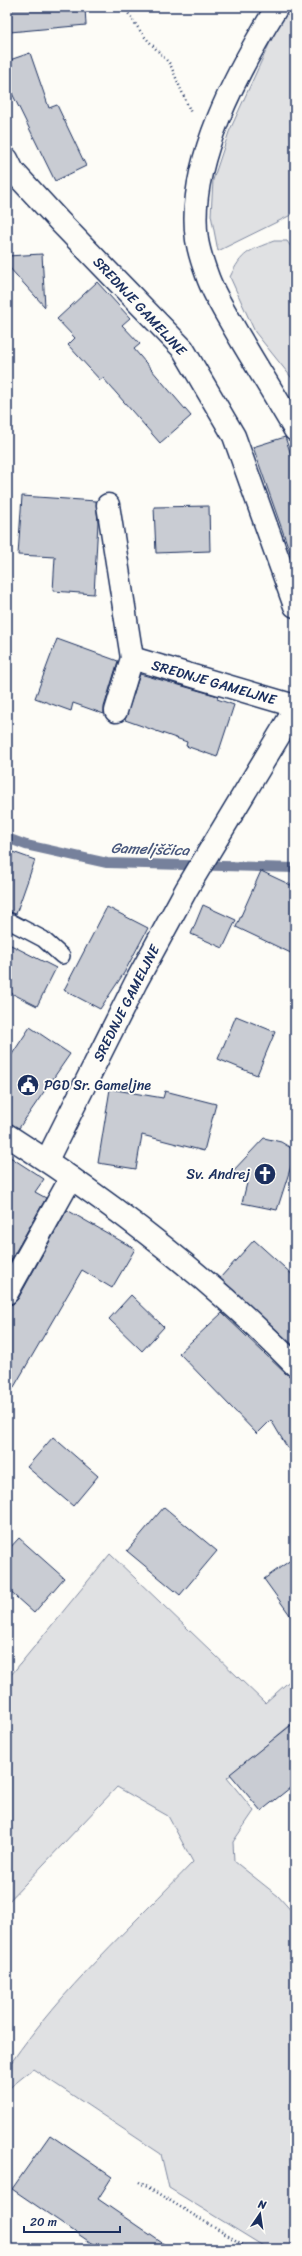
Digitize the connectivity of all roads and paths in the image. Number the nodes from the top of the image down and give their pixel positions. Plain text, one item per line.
1 (124, 7) edge
2 (277, 7) edge
3 (192, 117) dead end
4 (7, 159) edge
5 (295, 430) edge
6 (108, 505) dead end
7 (295, 606) edge
8 (132, 658) junction
9 (295, 707) edge
10 (116, 711) dead end
11 (7, 920) edge
12 (62, 956) dead end
13 (7, 1135) edge
14 (47, 1160) junction
15 (71, 1178) junction
16 (7, 1293) edge
17 (295, 1365) edge
18 (139, 2182) dead end
19 (250, 2249) edge

1 - 3 path
2 - 5 street
4 - 7 street, SREDNJE GAMELJNE
6 - 8 street, SREDNJE GAMELJNE
8 - 9 street, SREDNJE GAMELJNE
8 - 10 street, SREDNJE GAMELJNE
9 - 14 street, SREDNJE GAMELJNE
11 - 12 lane
13 - 14 street
14 - 15 street
15 - 16 street
15 - 17 street
18 - 19 path

